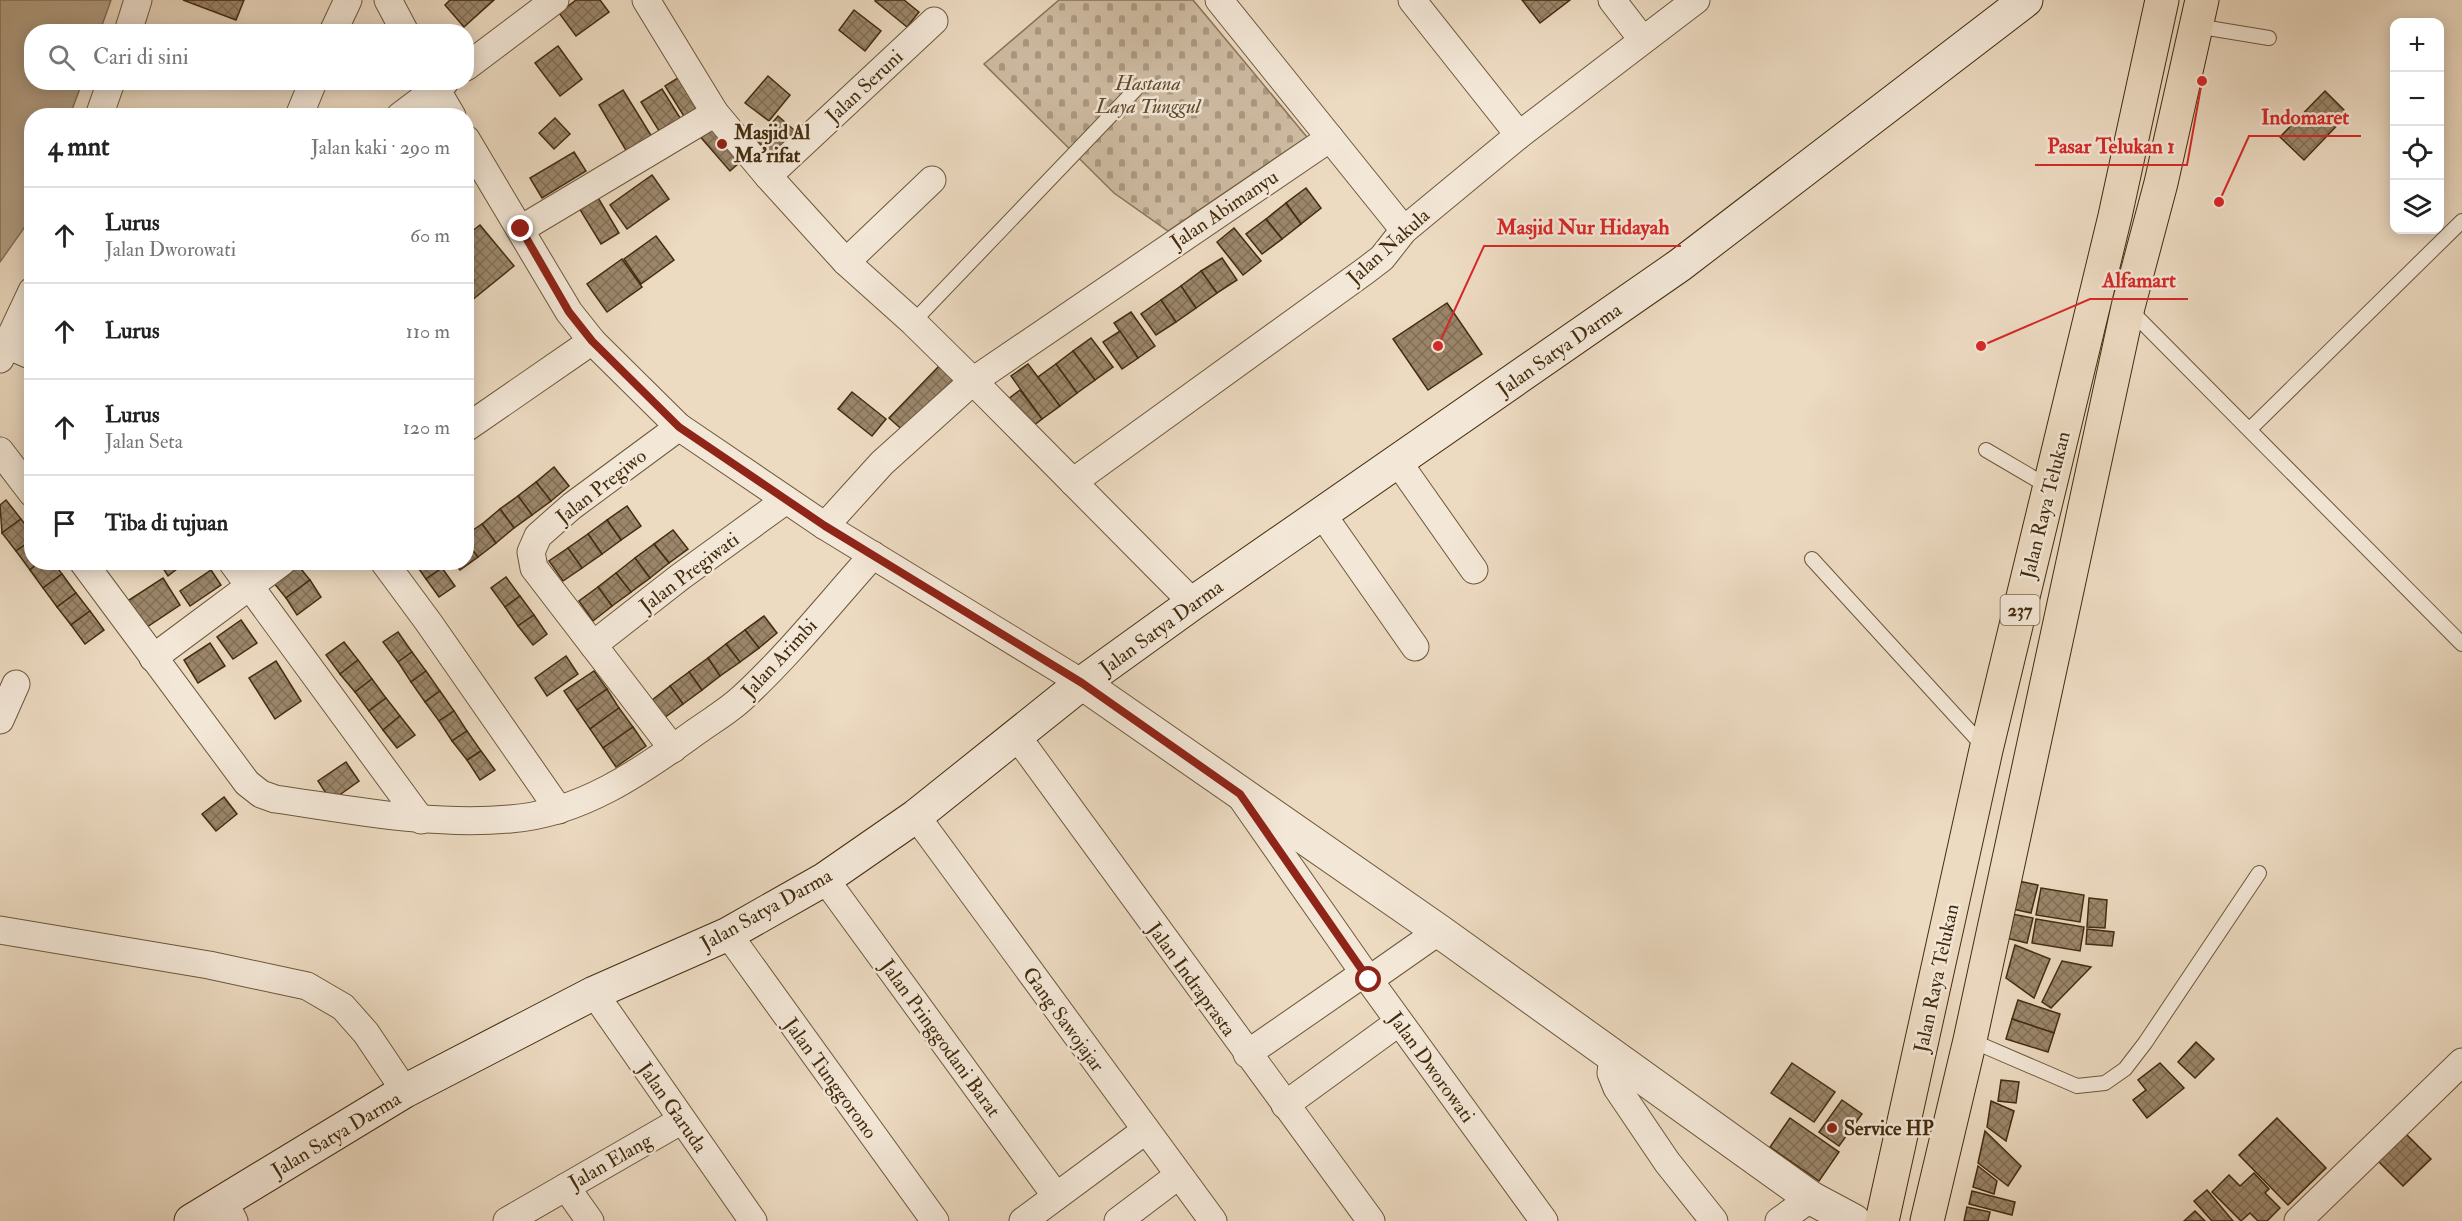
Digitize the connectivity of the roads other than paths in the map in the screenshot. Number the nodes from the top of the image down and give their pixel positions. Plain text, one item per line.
1 (138, 0) edge
2 (348, 0) edge
3 (388, 0) edge
4 (555, 0) edge
5 (646, 0) edge
6 (1219, 0) edge
7 (1412, 0) edge
8 (1612, 0) edge
9 (1696, 0) edge
10 (2026, 0) edge
11 (2162, 0) edge
12 (2199, 13) edge
13 (934, 21) dead end
14 (130, 24) edge
15 (337, 24) edge
16 (401, 24) edge
17 (2269, 38) dead end
18 (1642, 39) junction
19 (474, 60) edge
20 (1136, 89) dead end
21 (110, 90) edge
22 (310, 90) edge
23 (432, 90) edge
24 (440, 90) edge
25 (108, 108) edge
26 (302, 108) edge
27 (410, 108) edge
28 (448, 108) edge
29 (715, 113) junction
30 (1519, 135) junction
31 (1330, 138) junction
32 (474, 153) edge
33 (768, 176) junction
34 (932, 180) dead end
35 (2462, 221) edge
36 (521, 229) junction
37 (1404, 230) junction
38 (846, 262) junction
39 (2128, 307) junction
40 (24, 308) edge
41 (913, 322) junction
42 (592, 341) junction
43 (4, 352) edge
44 (24, 355) edge
45 (973, 381) junction
46 (474, 422) edge
47 (679, 427) junction
48 (2250, 429) junction
49 (1986, 450) dead end
50 (0, 451) edge
51 (1398, 462) junction
52 (1073, 482) junction
53 (24, 483) edge
54 (2050, 487) junction
55 (786, 500) junction
56 (1322, 514) junction
57 (825, 526) junction
58 (873, 555) junction
59 (1812, 559) dead end
60 (88, 570) edge
61 (238, 570) edge
62 (271, 570) edge
63 (390, 570) edge
64 (1474, 570) dead end
65 (250, 586) junction
66 (1192, 603) junction
67 (2462, 644) edge
68 (593, 645) junction
69 (1415, 647) dead end
70 (153, 658) junction
71 (1082, 683) junction
72 (16, 684) dead end
73 (0, 720) edge
74 (1016, 735) junction
75 (673, 749) junction
76 (1986, 750) junction
77 (1240, 794) junction
78 (559, 810) junction
79 (916, 816) junction
80 (421, 820) junction
81 (2259, 873) dead end
82 (825, 879) junction
83 (0, 930) edge
84 (1439, 931) junction
85 (728, 934) junction
86 (1367, 977) junction
87 (594, 993) junction
88 (1399, 1022) junction
89 (1970, 1040) junction
90 (1247, 1054) junction
91 (1613, 1055) junction
92 (2462, 1062) edge
93 (405, 1091) junction
94 (1285, 1105) junction
95 (681, 1120) junction
96 (1146, 1130) junction
97 (1179, 1175) junction
98 (566, 1187) junction
99 (1056, 1196) junction
100 (1811, 1198) junction
101 (229, 1211) edge
102 (191, 1221) edge
103 (507, 1221) edge
104 (590, 1221) edge
105 (753, 1221) edge
106 (935, 1221) edge
107 (1023, 1221) edge
108 (1118, 1221) edge
109 (1213, 1221) edge
110 (1371, 1221) edge
111 (1544, 1221) edge
112 (1714, 1221) edge
113 (1779, 1221) edge
114 (1854, 1221) edge
115 (1882, 1221) edge
116 (1927, 1221) edge
117 (2298, 1221) edge

1 - 14 street
2 - 15 street
3 - 16 street
4 - 19 street
5 - 29 street
6 - 31 street
7 - 30 street
8 - 18 street
9 - 18 street, Jalan Nakula
10 - 51 main road, Jalan Satya Darma
11 - 54 main road, Jalan Raya Telukan / 237
12 - 17 lane
12 - 39 main road, Jalan Raya Telukan / 237
13 - 33 street, Jalan Seruni
18 - 30 street, Jalan Nakula
20 - 41 lane
21 - 25 street
22 - 26 street
23 - 27 street
24 - 28 street
29 - 33 street
29 - 36 street
30 - 37 street, Jalan Nakula
31 - 37 street
31 - 45 street, Jalan Abimanyu
32 - 36 street
33 - 38 street
34 - 38 street
35 - 48 lane
36 - 42 street
37 - 52 street, Jalan Nakula
38 - 41 street
39 - 48 lane
39 - 89 main road, Jalan Raya Telukan / 237
40 - 43 street
41 - 45 street
42 - 46 street
42 - 47 street
43 - 44 street
45 - 52 street
45 - 57 street, Jalan Abimanyu
47 - 55 street
47 - 68 street, Jalan Pregiwo
48 - 67 lane
49 - 54 lane
50 - 53 street
51 - 56 main road, Jalan Satya Darma
51 - 64 street
52 - 66 street
54 - 76 main road, Jalan Raya Telukan / 237
55 - 57 street
55 - 68 street, Jalan Pregiwati
56 - 66 main road, Jalan Satya Darma
56 - 69 street
57 - 58 street
58 - 71 street
58 - 75 street, Jalan Arimbi
59 - 76 lane
60 - 70 street, Jalan Arimbi
61 - 65 street
62 - 65 street
63 - 78 street
65 - 70 street
65 - 80 street
66 - 71 main road, Jalan Satya Darma
68 - 75 street
70 - 80 street, Jalan Arimbi
71 - 74 main road, Jalan Satya Darma
71 - 77 main road
72 - 73 street
74 - 79 main road, Jalan Satya Darma
74 - 90 street, Jalan Indraprasta
75 - 78 street, Jalan Arimbi
76 - 115 main road, Jalan Raya Telukan / 237
77 - 84 main road
77 - 86 street, Jalan Dworowati
78 - 80 street, Jalan Arimbi
79 - 82 main road, Jalan Satya Darma
79 - 96 street, Gang Sawojajar
81 - 89 lane
82 - 85 main road, Jalan Satya Darma
82 - 99 street, Jalan Pringgodani Barat
83 - 93 street
84 - 86 street
84 - 91 main road
85 - 87 main road, Jalan Satya Darma
85 - 106 street, Jalan Tunggorono
86 - 88 street, Jalan Dworowati
86 - 90 street
87 - 93 main road, Jalan Satya Darma
87 - 95 street, Jalan Garuda
88 - 94 street
88 - 111 street, Jalan Dworowati
89 - 116 main road, Jalan Raya Telukan / 237
90 - 94 street, Jalan Indraprasta
91 - 100 main road
91 - 112 street
92 - 117 street
93 - 101 main road, Jalan Satya Darma
94 - 110 street, Jalan Indraprasta
95 - 98 street, Jalan Elang
95 - 105 street, Jalan Garuda
96 - 97 street, Gang Sawojajar
96 - 99 street
97 - 108 street
97 - 109 street, Gang Sawojajar
98 - 103 street, Jalan Elang
98 - 104 street
99 - 107 street
100 - 113 street
100 - 114 main road
101 - 102 main road, Jalan Satya Darma

